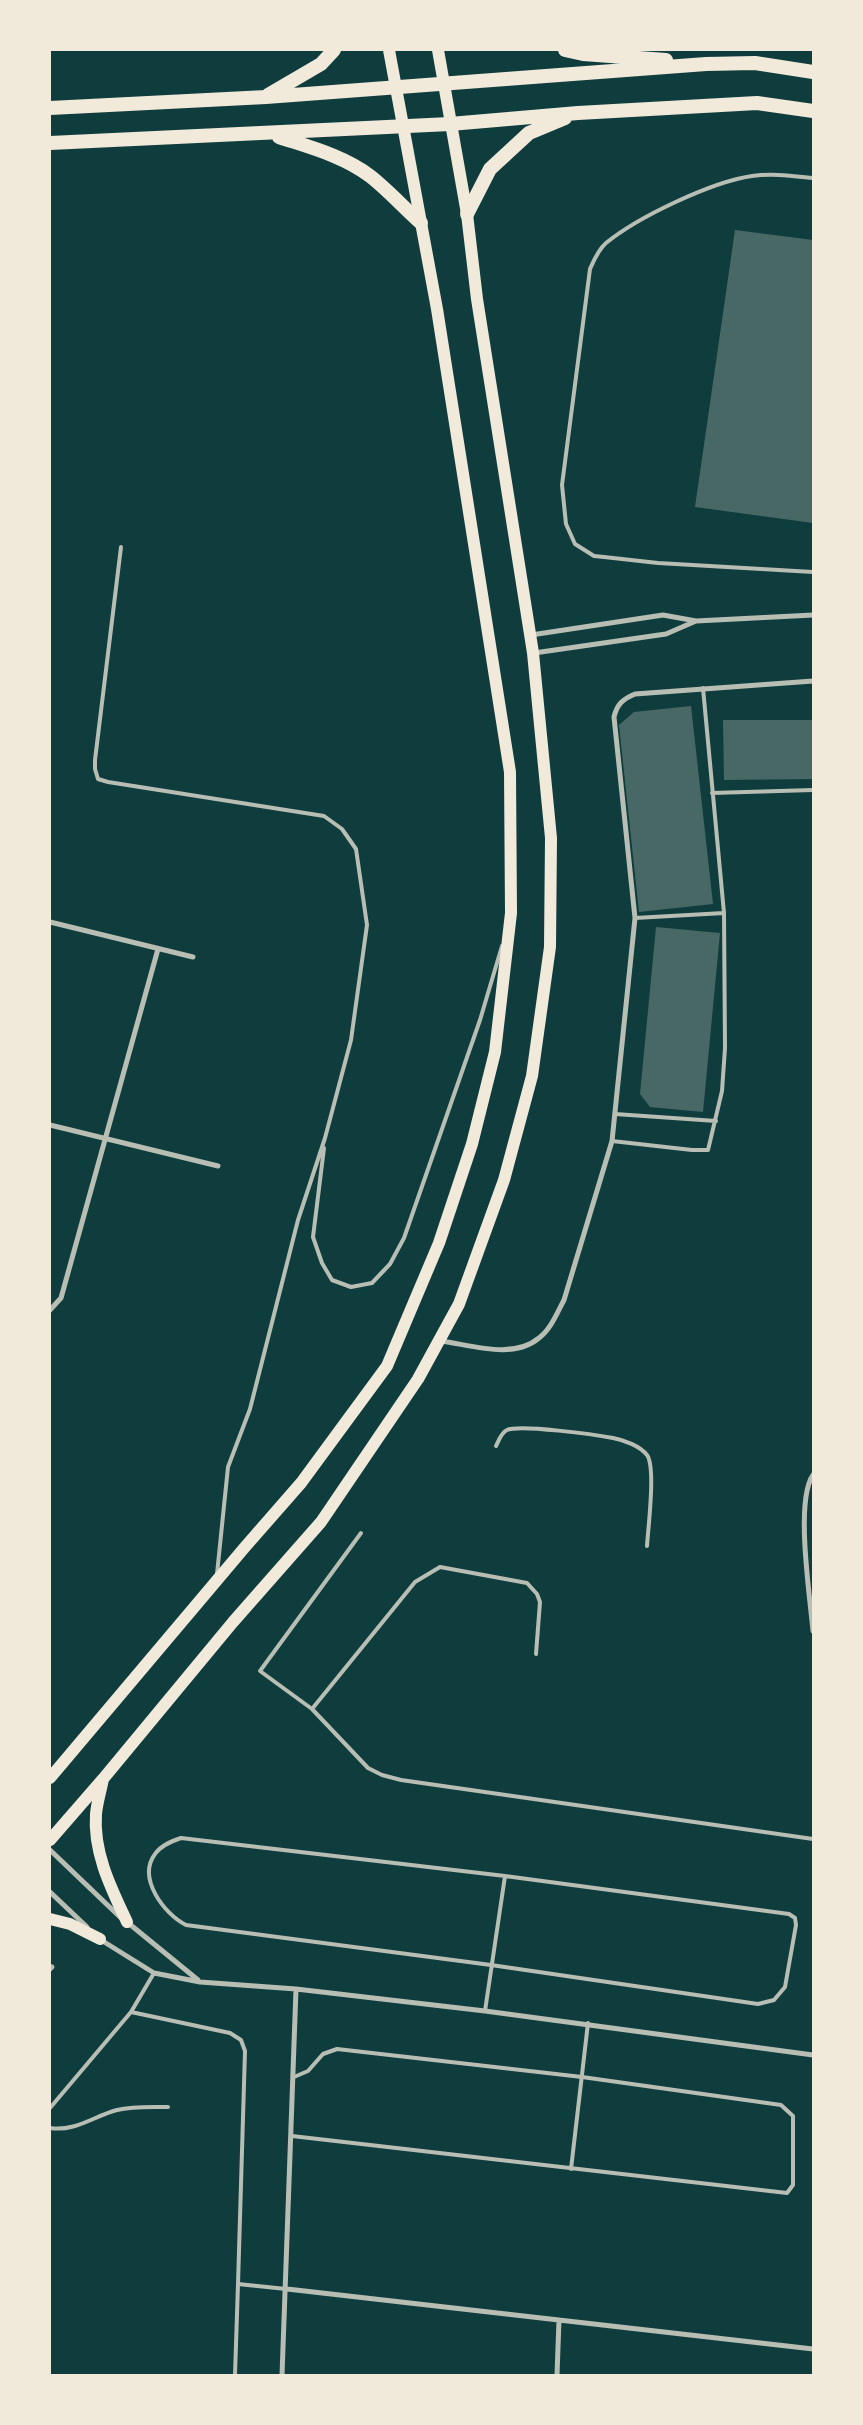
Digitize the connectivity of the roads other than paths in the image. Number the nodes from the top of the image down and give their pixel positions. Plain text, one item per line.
1 (334, 50) edge
2 (389, 50) edge
3 (438, 50) edge
4 (565, 50) edge
5 (706, 64) junction
6 (813, 72) edge
7 (444, 82) junction
8 (396, 86) junction
9 (266, 96) junction
10 (50, 108) edge
11 (813, 111) edge
12 (578, 113) junction
13 (450, 124) junction
14 (404, 126) junction
15 (269, 134) junction
16 (50, 143) edge
17 (813, 178) edge
18 (468, 214) junction
19 (421, 223) junction
20 (121, 547) dead end
21 (813, 572) edge
22 (813, 615) edge
23 (696, 621) junction
24 (530, 635) junction
25 (533, 654) junction
26 (813, 681) edge
27 (703, 688) junction
28 (813, 790) edge
29 (712, 792) junction
30 (511, 913) junction
31 (724, 913) junction
32 (635, 918) junction
33 (50, 922) edge
34 (158, 949) junction
35 (192, 957) dead end
36 (615, 1114) junction
37 (716, 1121) junction
38 (50, 1126) edge
39 (325, 1138) junction
40 (105, 1139) junction
41 (612, 1141) junction
42 (218, 1166) dead end
43 (50, 1310) edge
44 (439, 1340) junction
45 (496, 1446) dead end
46 (813, 1475) edge
47 (361, 1533) dead end
48 (647, 1546) dead end
49 (216, 1581) junction
50 (813, 1631) edge
51 (536, 1654) dead end
52 (312, 1709) junction
53 (50, 1778) edge
54 (103, 1779) junction
55 (813, 1839) edge
56 (50, 1840) edge
57 (50, 1850) edge
58 (504, 1876) junction
59 (50, 1892) edge
60 (50, 1919) edge
61 (127, 1922) junction
62 (100, 1939) junction
63 (491, 1965) junction
64 (154, 1973) junction
65 (200, 1982) junction
66 (296, 1989) junction
67 (485, 2011) junction
68 (131, 2012) junction
69 (588, 2023) junction
70 (813, 2055) edge
71 (294, 2077) junction
72 (582, 2077) junction
73 (168, 2106) dead end
74 (50, 2108) edge
75 (50, 2128) edge
76 (292, 2136) junction
77 (571, 2169) junction
78 (238, 2284) junction
79 (287, 2289) junction
80 (559, 2320) junction
81 (813, 2349) edge
82 (235, 2375) edge
83 (282, 2375) edge
84 (557, 2375) edge

1 - 9 highway
2 - 8 main road
3 - 7 main road
4 - 5 highway
5 - 6 highway
5 - 7 highway
7 - 8 highway
7 - 13 main road
8 - 9 highway
8 - 14 main road
9 - 10 highway
11 - 12 highway
12 - 13 highway
12 - 18 highway
13 - 14 highway
13 - 18 main road
14 - 15 highway
14 - 19 main road
15 - 16 highway
15 - 19 highway
17 - 21 lane
18 - 24 main road
19 - 30 main road
20 - 39 lane
22 - 23 street
23 - 24 street
23 - 25 street
24 - 25 main road
25 - 44 main road
26 - 27 street
27 - 29 lane
27 - 32 street
28 - 29 lane
29 - 31 lane
30 - 39 lane
30 - 49 main road
31 - 32 lane
31 - 37 lane
32 - 36 street
33 - 34 street
34 - 35 street
34 - 40 street
36 - 37 lane
36 - 41 street
37 - 41 lane
38 - 40 street
39 - 49 lane
40 - 42 street
40 - 43 street
41 - 44 street
44 - 54 main road
45 - 48 lane
46 - 50 street
47 - 52 lane
49 - 53 main road
51 - 52 lane
52 - 55 lane
54 - 56 main road
54 - 61 main road
57 - 61 street
58 - 63 lane
58 - 63 lane
58 - 63 lane
59 - 62 street
60 - 62 main road
61 - 65 street
62 - 64 street
63 - 67 lane
64 - 65 street
64 - 68 lane
65 - 66 street
66 - 67 street
66 - 71 street
67 - 69 street
68 - 74 lane
68 - 78 lane
69 - 70 street
69 - 72 lane
71 - 72 lane
71 - 76 street
72 - 77 lane
72 - 77 lane
73 - 75 lane
76 - 77 lane
76 - 79 street
78 - 79 lane
78 - 82 lane
79 - 80 street
79 - 83 street
80 - 81 street
80 - 84 street

